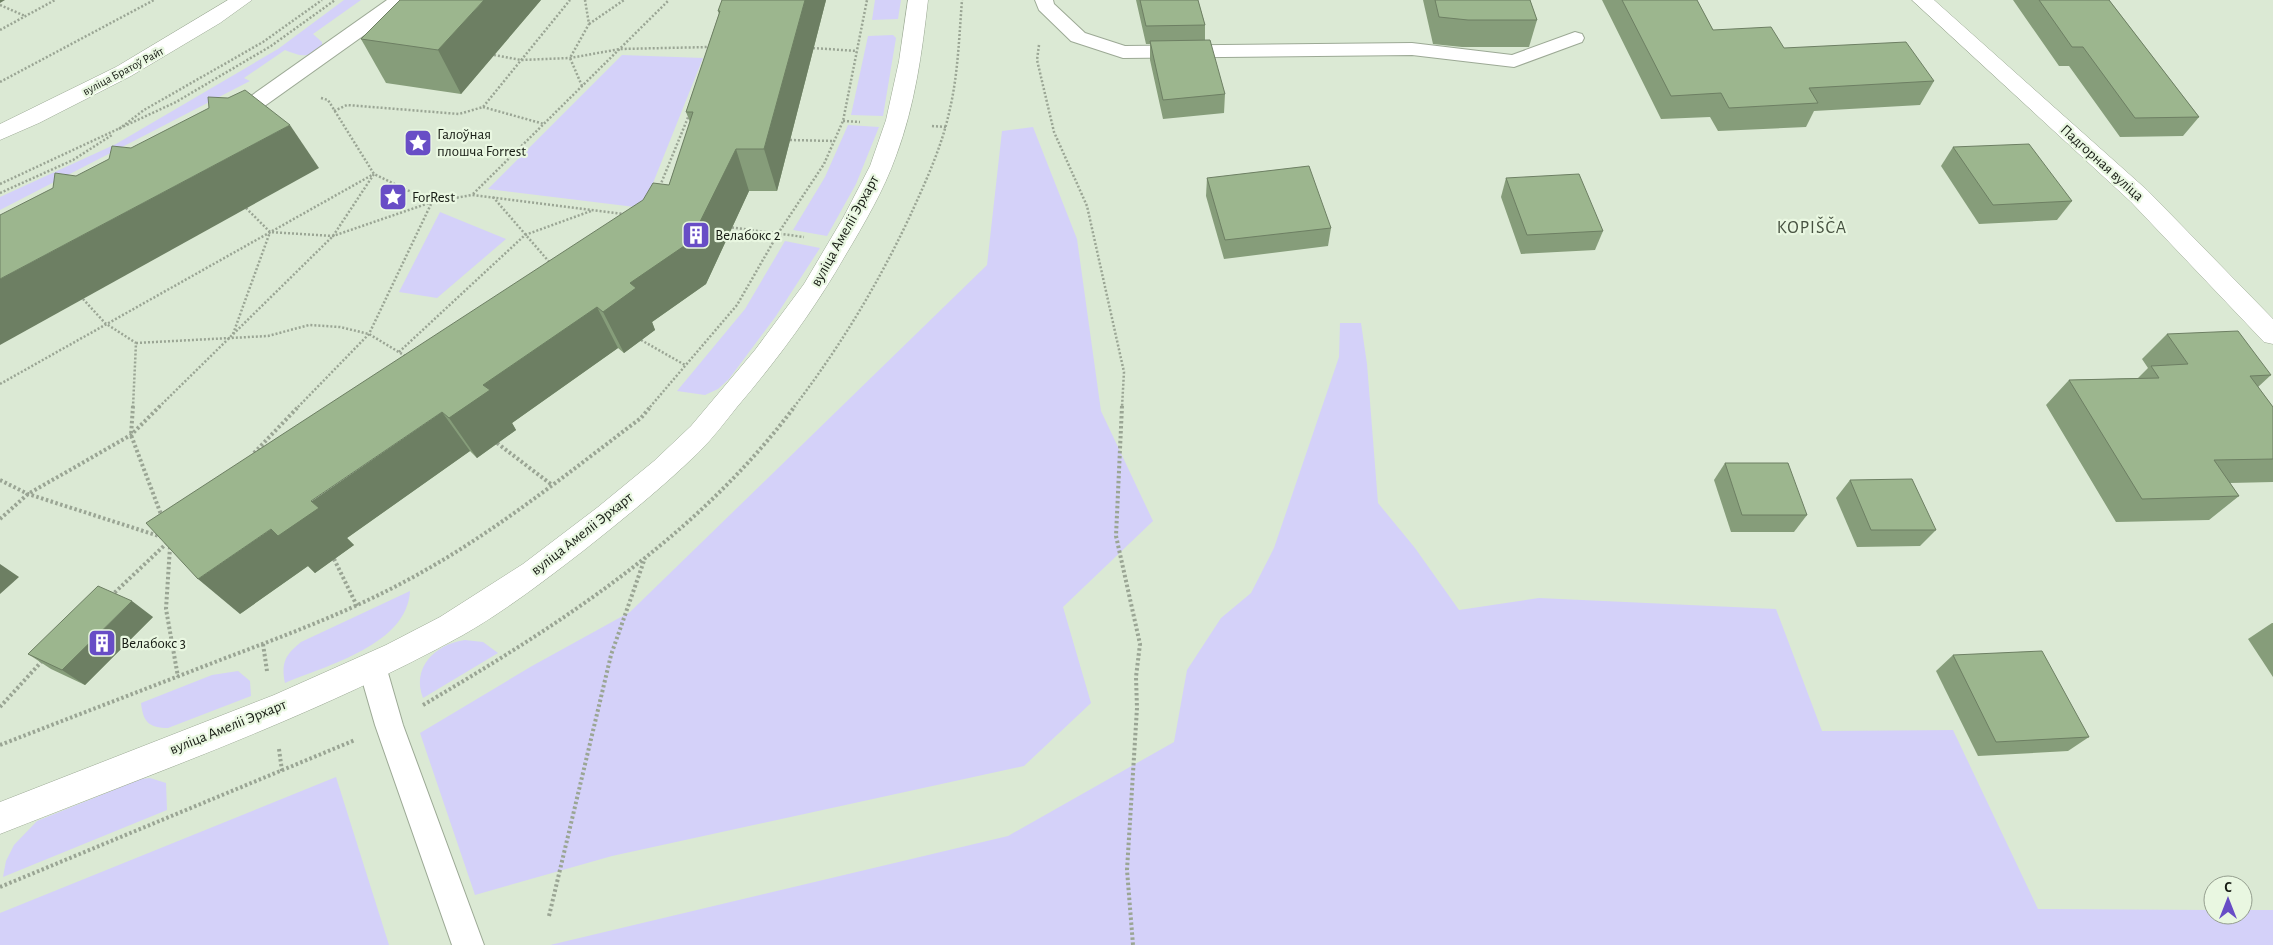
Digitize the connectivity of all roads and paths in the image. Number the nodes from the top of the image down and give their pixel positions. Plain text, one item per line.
1 (55, 0) edge
2 (154, 0) edge
3 (242, 0) edge
4 (322, 0) edge
5 (335, 0) edge
6 (398, 0) edge
7 (570, 0) edge
8 (585, 0) edge
9 (624, 0) edge
10 (669, 0) edge
11 (867, 0) edge
12 (918, 0) edge
13 (1922, 0) edge
14 (1044, 3) edge
15 (0, 5) edge
16 (25, 16) junction
17 (589, 24) junction
18 (0, 30) edge
19 (1574, 38) dead end
20 (716, 47) edge
21 (814, 48) dead end
22 (620, 49) junction
23 (857, 51) junction
24 (494, 55) dead end
25 (570, 58) junction
26 (521, 60) junction
27 (0, 82) edge
28 (280, 86) junction
29 (582, 86) junction
30 (482, 107) junction
31 (692, 107) edge
32 (334, 111) junction
33 (544, 124) junction
34 (215, 130) edge
35 (116, 132) junction
36 (0, 133) edge
37 (790, 140) dead end
38 (834, 141) junction
39 (678, 142) junction
40 (687, 142) edge
41 (374, 174) junction
42 (0, 184) edge
43 (658, 192) edge
44 (0, 193) edge
45 (472, 195) junction
46 (492, 197) junction
47 (432, 202) junction
48 (246, 208) dead end
49 (593, 211) junction
50 (629, 215) edge
51 (727, 226) dead end
52 (270, 232) junction
53 (780, 232) junction
54 (525, 235) junction
55 (333, 236) junction
56 (841, 243) junction
57 (555, 268) edge
58 (83, 299) dead end
59 (105, 324) junction
60 (369, 334) junction
61 (2273, 335) edge
62 (232, 336) junction
63 (641, 340) dead end
64 (136, 343) junction
65 (399, 352) junction
66 (415, 361) edge
67 (685, 364) junction
68 (0, 384) edge
69 (132, 435) junction
70 (497, 443) dead end
71 (253, 455) edge
72 (0, 480) edge
73 (552, 485) junction
74 (28, 494) junction
75 (0, 519) edge
76 (164, 522) edge
77 (171, 540) junction
78 (646, 557) dead end
79 (334, 559) dead end
80 (108, 599) edge
81 (357, 606) junction
82 (46, 658) edge
83 (372, 666) junction
84 (178, 677) junction
85 (0, 707) edge
86 (0, 745) edge
87 (0, 818) edge
88 (549, 916) dead end
89 (468, 945) edge
90 (1133, 945) edge

1 - 16 path
2 - 27 path
3 - 36 street, вуліца Братоў Райт
4 - 35 path
5 - 35 path
6 - 28 lane
7 - 26 path
8 - 17 path
9 - 17 path
10 - 22 path
11 - 23 path
12 - 56 street, вуліца Амеліі Эрхарт
13 - 61 street, Падгорная вуліца
14 - 19 lane
14 - 90 path
15 - 16 path
16 - 18 path
17 - 25 path
20 - 22 path
21 - 23 path
22 - 25 path
22 - 29 path
23 - 38 path
24 - 26 path
25 - 26 path
25 - 29 path
26 - 30 path
28 - 32 path
28 - 34 lane
29 - 33 path
30 - 32 path
30 - 33 path
31 - 39 path
32 - 41 path
33 - 45 path
35 - 42 path
35 - 44 path
37 - 38 path
38 - 53 path
39 - 40 path
39 - 43 path
41 - 47 path
41 - 52 path
41 - 55 path
45 - 46 path
45 - 47 path
46 - 49 path
46 - 54 path
47 - 55 path
47 - 60 path
48 - 52 path
49 - 50 path
49 - 54 path
51 - 53 path
52 - 55 path
52 - 59 path
52 - 62 path
53 - 56 path
53 - 67 path
54 - 57 path
54 - 65 path
55 - 62 path
56 - 83 street, вуліца Амеліі Эрхарт
58 - 59 path
59 - 64 path
59 - 68 path
60 - 62 path
60 - 65 path
60 - 71 path
62 - 64 path
62 - 69 path
63 - 67 path
64 - 69 path
65 - 66 path
67 - 73 path
69 - 74 path
69 - 76 path
70 - 73 path
72 - 74 path
73 - 81 path
74 - 75 path
74 - 77 path
77 - 80 path
77 - 84 path
78 - 88 path
79 - 81 path
81 - 84 path
82 - 85 path
83 - 87 street, вуліца Амеліі Эрхарт
83 - 89 lane
84 - 86 path

